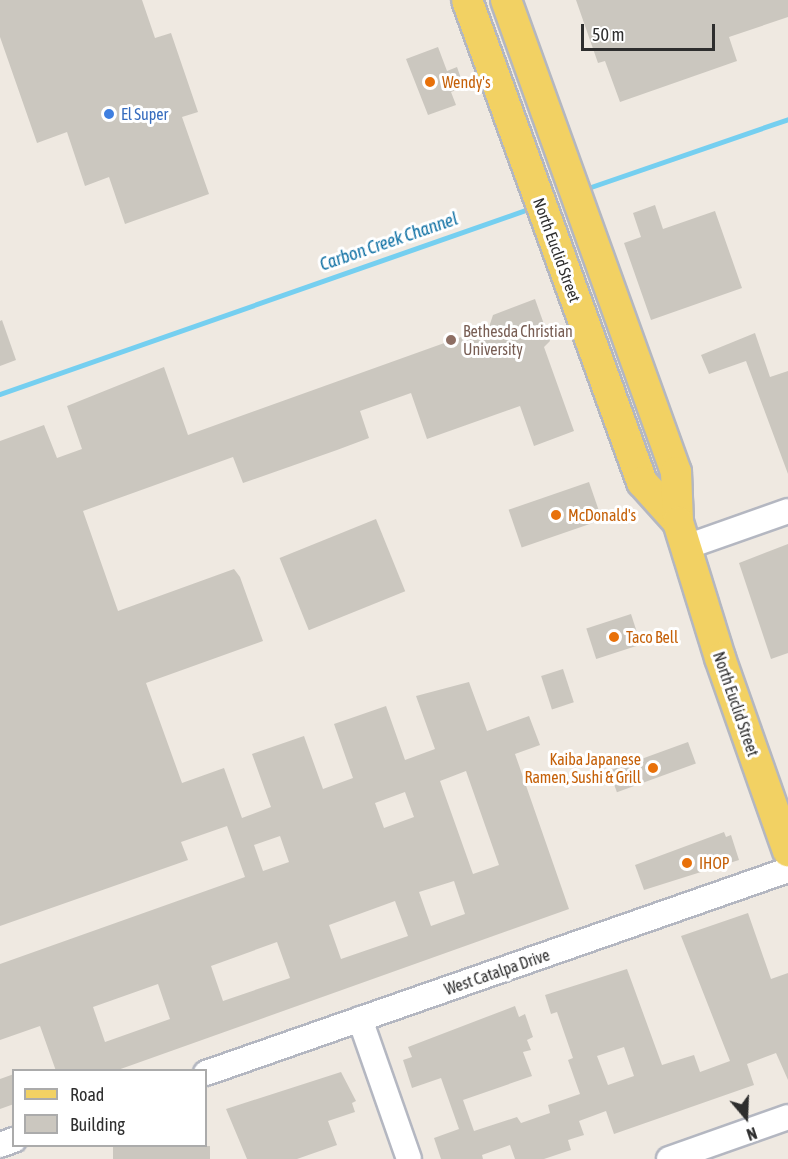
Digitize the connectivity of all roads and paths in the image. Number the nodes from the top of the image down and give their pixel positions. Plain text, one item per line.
1 (466, 0) edge
2 (506, 0) edge
3 (477, 28) junction
4 (555, 133) junction
5 (550, 174) junction
6 (569, 230) junction
7 (788, 511) edge
8 (682, 535) junction
9 (788, 851) edge
10 (788, 870) edge
11 (360, 1019) junction
12 (207, 1073) edge
13 (788, 1118) edge
14 (409, 1159) edge
15 (669, 1159) edge

1 - 3 main road, North Euclid Street
2 - 4 main road, North Euclid Street
3 - 4 main road
3 - 5 main road, North Euclid Street
4 - 5 main road, North Euclid Street
5 - 6 main road, North Euclid Street
6 - 8 main road, North Euclid Street
6 - 8 main road, North Euclid Street
7 - 8 street
8 - 9 main road, North Euclid Street
10 - 11 street, West Catalpa Drive
11 - 12 street, West Catalpa Drive
11 - 14 street
13 - 15 street

